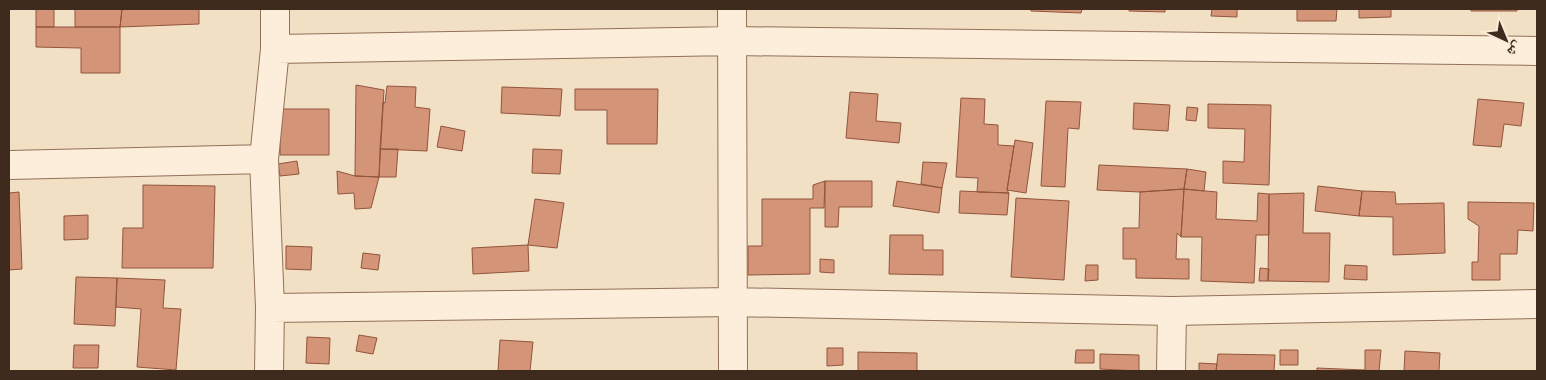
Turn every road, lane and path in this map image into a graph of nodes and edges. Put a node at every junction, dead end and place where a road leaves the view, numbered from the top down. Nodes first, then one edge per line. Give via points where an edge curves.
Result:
1 (275, 9) edge
2 (732, 9) edge
3 (732, 41) junction
4 (275, 50) junction
5 (1537, 51) edge
6 (264, 159) junction
7 (9, 165) edge
8 (733, 302) junction
9 (1537, 304) edge
10 (270, 308) junction
11 (1172, 311) junction
12 (268, 371) edge
13 (733, 371) edge
14 (1171, 371) edge

1 - 4 street
2 - 3 street
3 - 4 street
3 - 5 street
3 - 8 street
4 - 6 street
6 - 7 street
6 - 10 street
8 - 10 street
8 - 11 street
8 - 13 street
9 - 11 street
10 - 12 street
11 - 14 street

